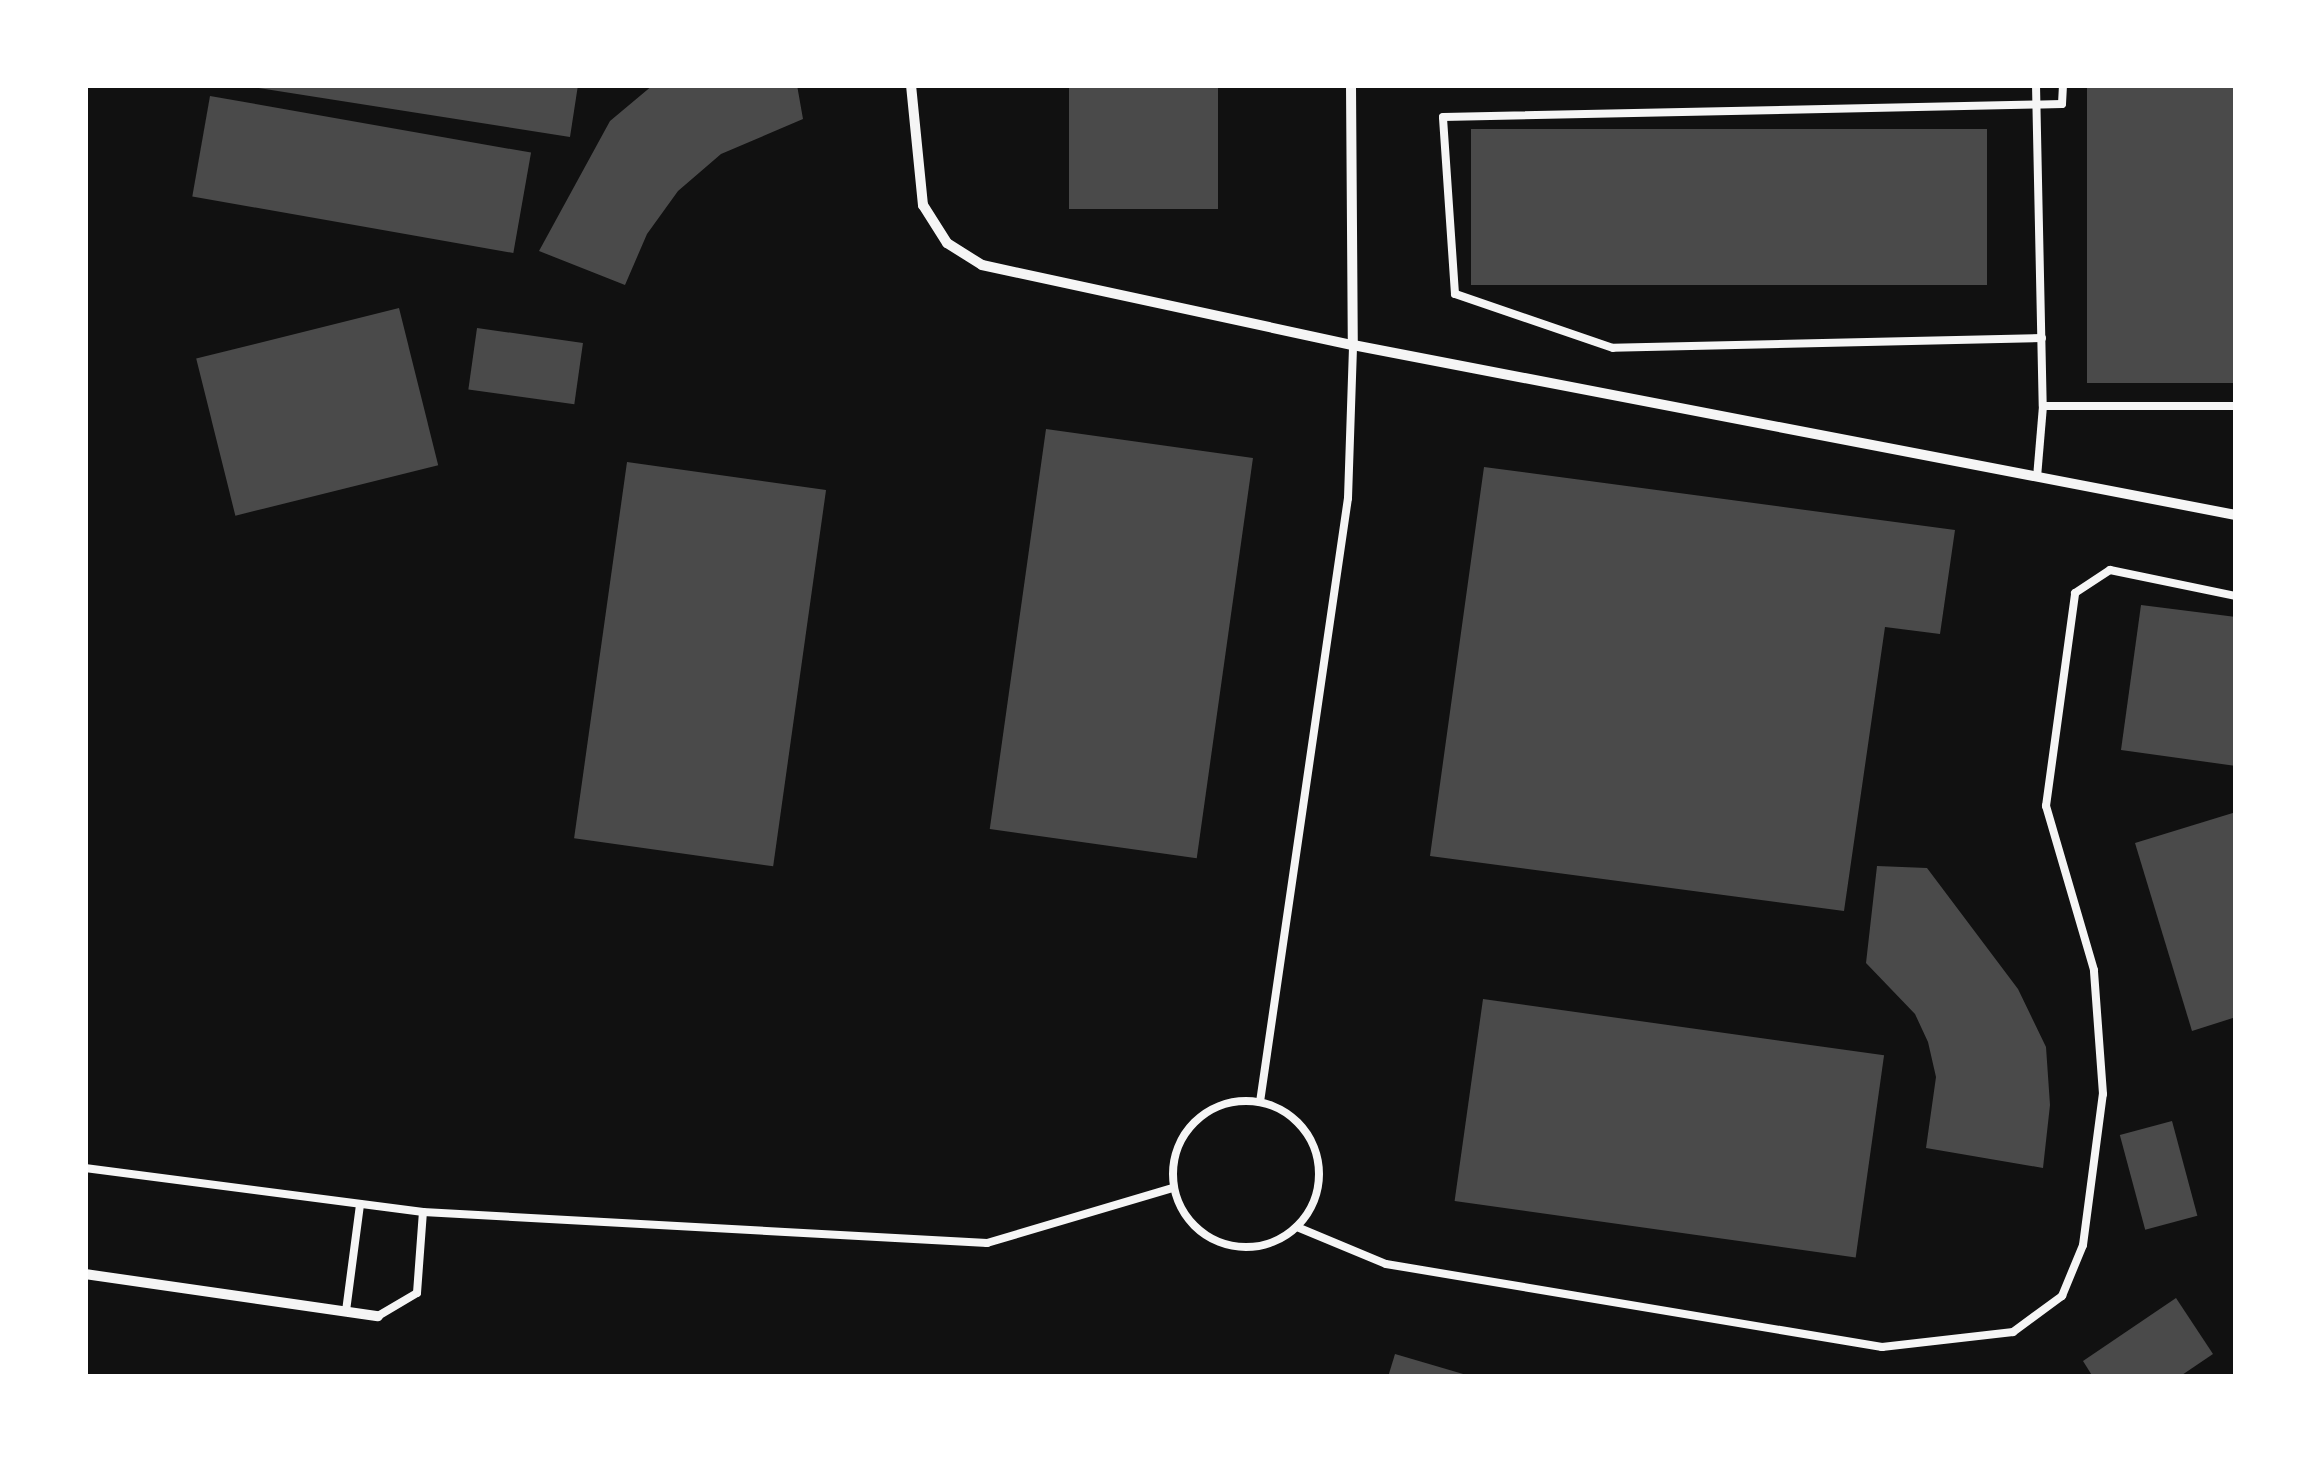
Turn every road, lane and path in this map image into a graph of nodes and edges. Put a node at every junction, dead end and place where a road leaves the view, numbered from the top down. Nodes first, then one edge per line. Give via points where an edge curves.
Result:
1 (911, 85) edge
2 (1351, 85) edge
3 (2036, 85) edge
4 (2063, 85) edge
5 (2036, 105) junction
6 (2042, 338) junction
7 (1353, 344) junction
8 (2043, 406) junction
9 (2236, 406) edge
10 (2037, 476) junction
11 (2236, 515) edge
12 (2236, 596) edge
13 (1260, 1102) junction
14 (85, 1168) edge
15 (1173, 1188) junction
16 (360, 1204) junction
17 (423, 1212) junction
18 (1297, 1227) junction
19 (85, 1274) edge
20 (346, 1311) junction
21 (378, 1316) joint

1 - 7 street via 922,205 948,243 982,265
2 - 7 street
3 - 5 lane
4 - 5 lane via 2062,104
5 - 6 lane
5 - 6 lane via 1442,118 1454,294 1613,348
6 - 8 lane
7 - 10 street
7 - 13 lane via 1348,498
8 - 9 lane
8 - 10 lane
10 - 11 street
12 - 18 lane via 2110,570 2075,594 2046,806 2094,970 2104,1094 2083,1245 2062,1296 2012,1332 1882,1347 1386,1264
13 - 15 lane via 1213,1108 1194,1122 1176,1153
13 - 18 lane via 1300,1123 1316,1153 1318,1186
14 - 16 lane
15 - 17 lane via 987,1243
15 - 18 lane via 1180,1209 1212,1240 1257,1246
16 - 17 lane
16 - 20 lane
17 - 21 lane via 417,1293
19 - 20 street
20 - 21 street

